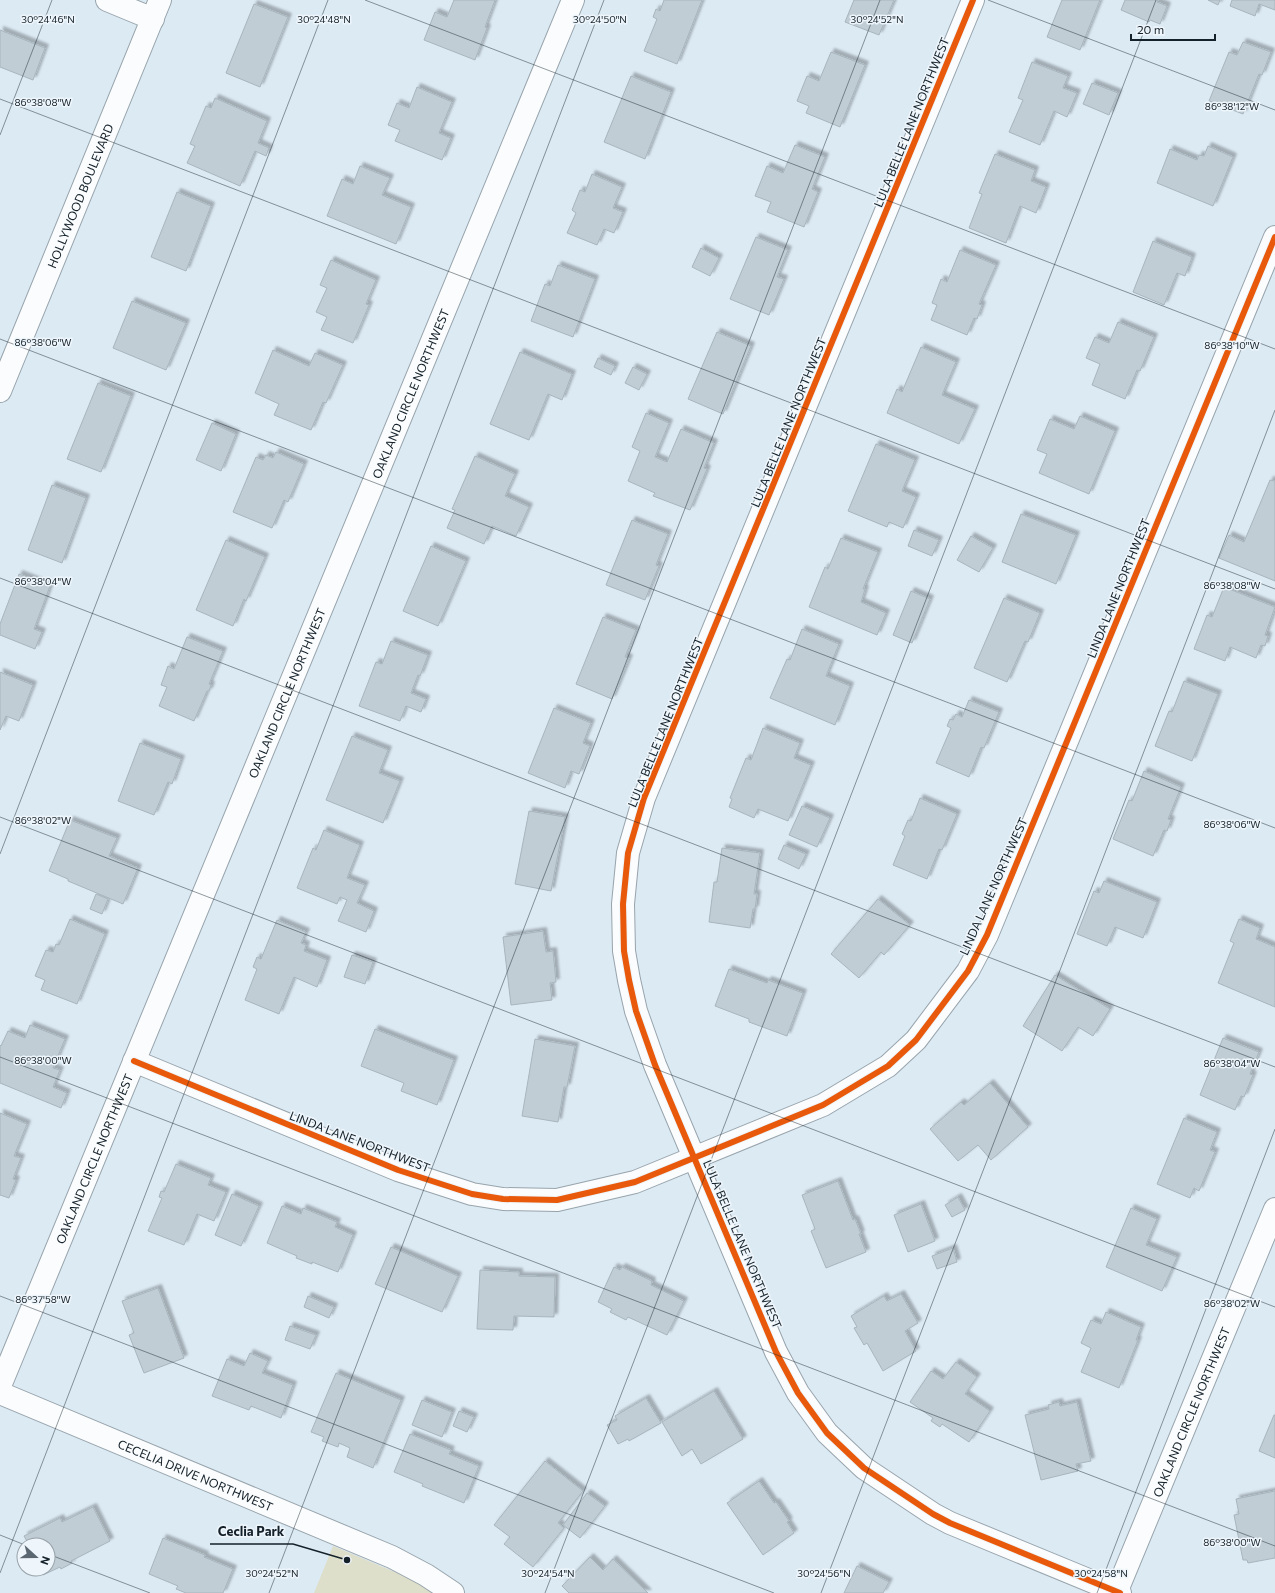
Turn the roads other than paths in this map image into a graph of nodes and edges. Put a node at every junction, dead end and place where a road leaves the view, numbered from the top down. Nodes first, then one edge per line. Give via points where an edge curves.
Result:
1 (107, 0) edge
2 (573, 0) edge
3 (973, 0) edge
4 (157, 10) edge
5 (1275, 237) edge
6 (0, 391) edge
7 (134, 1061) junction
8 (694, 1158) junction
9 (1275, 1208) edge
10 (0, 1386) edge
11 (0, 1393) edge
12 (452, 1593) edge
13 (1118, 1593) edge

1 - 4 street
2 - 7 street, OAKLAND CIRCLE NORTHWEST
3 - 8 street, LULA BELLE LANE NORTHWEST via 644,798 628,853 623,904 624,951 629,980 636,1011 655,1065
4 - 6 street, HOLLYWOOD BOULEVARD
5 - 8 street, LINDA LANE NORTHWEST via 987,935 968,971 916,1040 888,1066 823,1105
7 - 8 street, LINDA LANE NORTHWEST via 398,1170 472,1194 503,1199 557,1200 635,1182
7 - 10 street, OAKLAND CIRCLE NORTHWEST
8 - 13 street, LULA BELLE LANE NORTHWEST via 776,1352 798,1393 827,1433 864,1468 933,1514
9 - 13 street, OAKLAND CIRCLE NORTHWEST
11 - 12 street, CECELIA DRIVE NORTHWEST via 392,1557 426,1575

